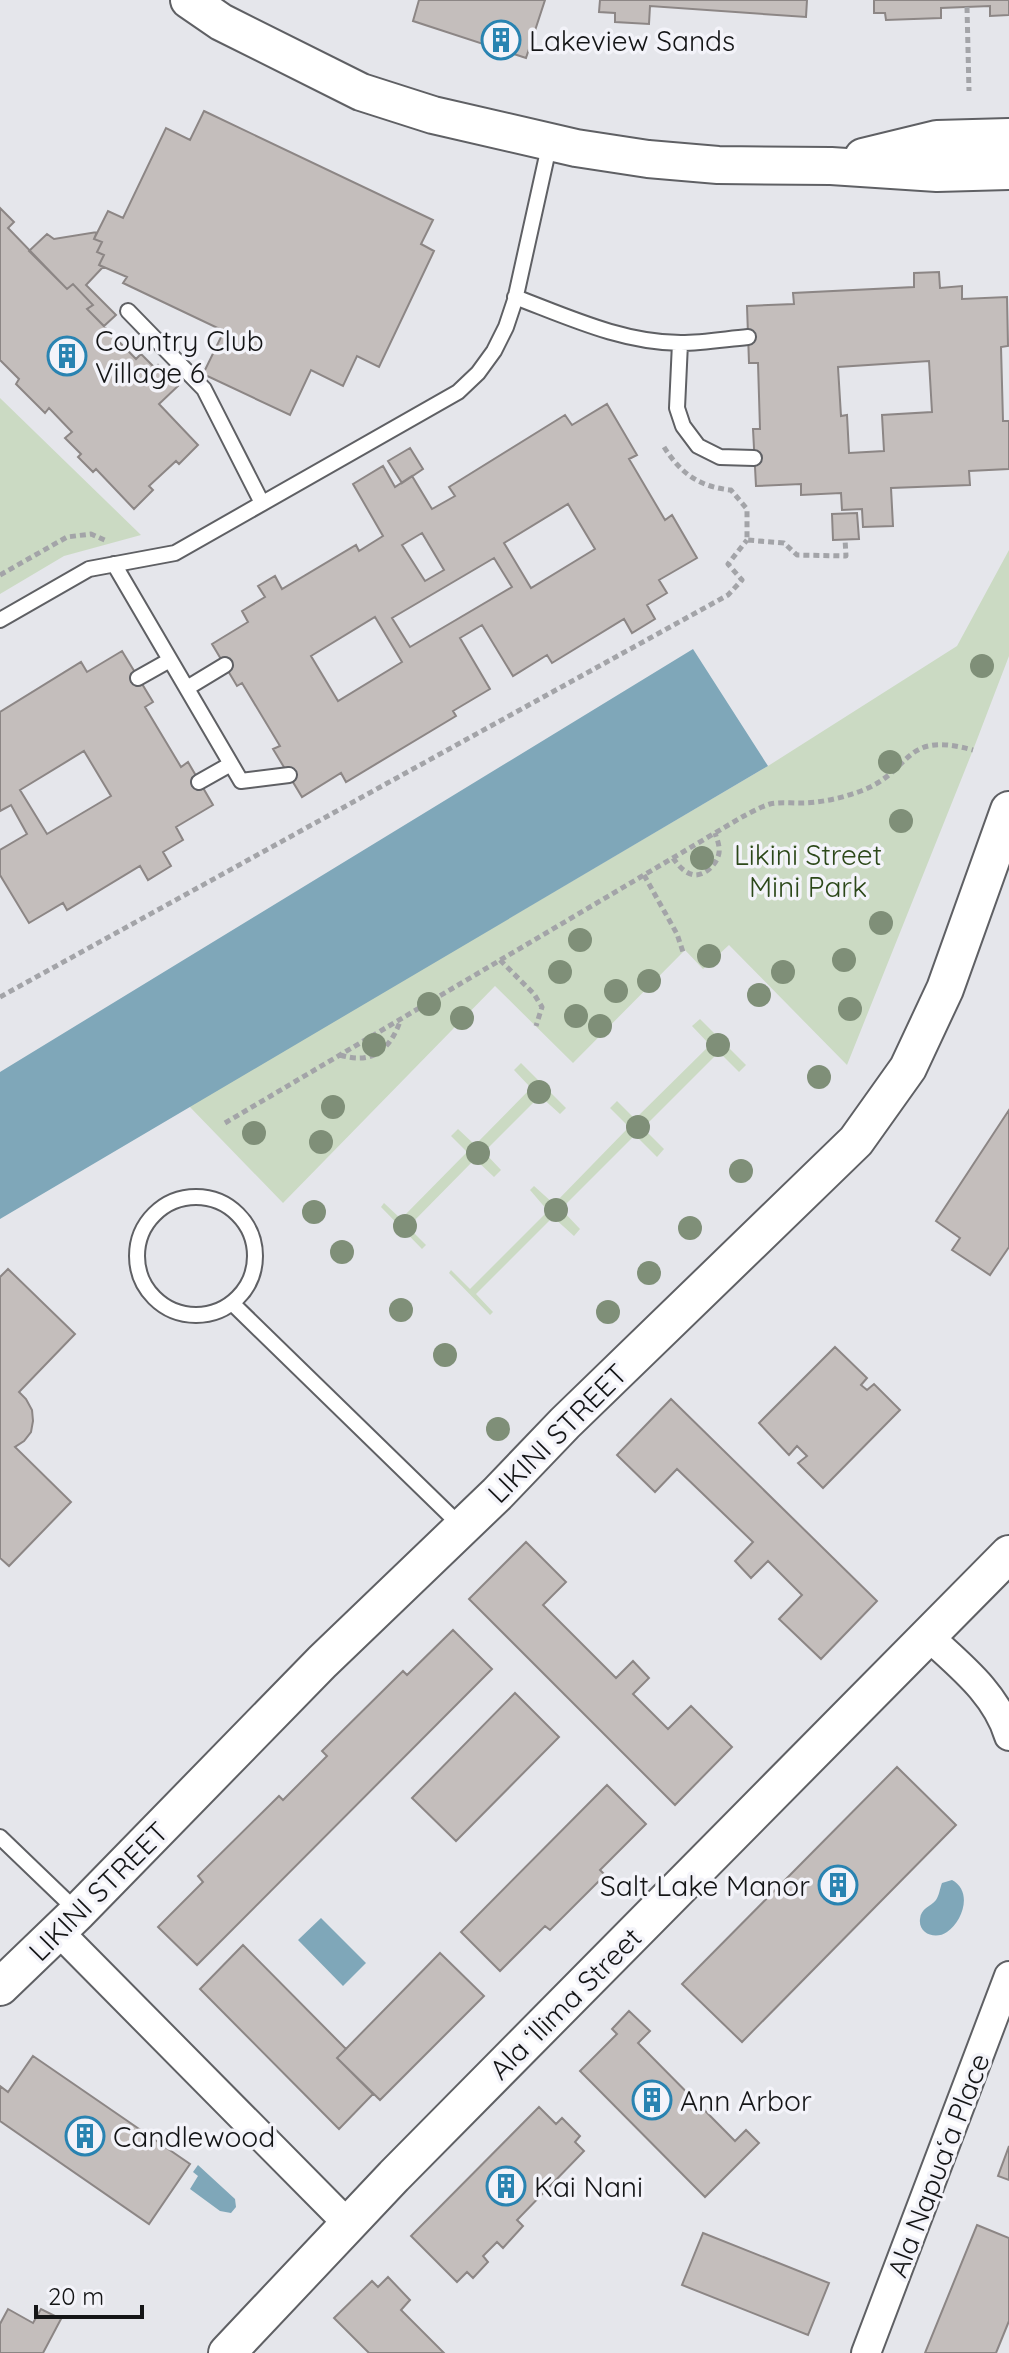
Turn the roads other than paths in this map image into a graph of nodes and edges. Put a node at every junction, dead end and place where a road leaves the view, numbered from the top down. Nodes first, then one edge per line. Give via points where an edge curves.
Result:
1 (189, 0) edge
2 (1009, 137) edge
3 (550, 142) junction
4 (831, 166) junction
5 (1009, 171) edge
6 (515, 297) junction
7 (128, 311) dead end
8 (748, 337) dead end
9 (680, 343) junction
10 (754, 458) dead end
11 (262, 503) junction
12 (114, 564) junction
13 (0, 620) edge
14 (170, 660) junction
15 (225, 665) dead end
16 (138, 678) dead end
17 (187, 688) junction
18 (231, 764) junction
19 (289, 775) dead end
20 (199, 782) dead end
21 (1009, 810) edge
22 (233, 1304) junction
23 (463, 1527) junction
24 (1009, 1554) edge
25 (928, 1636) junction
26 (1009, 1736) edge
27 (0, 1837) edge
28 (69, 1922) junction
29 (1009, 1976) edge
30 (0, 1987) edge
31 (348, 2224) junction
32 (227, 2353) edge
33 (866, 2353) edge

1 - 3 street via 221,22 361,92
2 - 4 street via 937,139
3 - 4 street via 718,165
3 - 6 lane
4 - 5 street via 937,173
6 - 9 lane via 585,324
6 - 11 lane via 494,351 458,392
7 - 11 lane via 204,389
8 - 9 lane
9 - 10 lane via 677,408 683,426 698,446 720,457
11 - 12 lane via 175,553
12 - 13 lane via 89,569
12 - 14 lane
14 - 16 lane
14 - 17 lane
15 - 17 lane
17 - 18 lane
18 - 19 lane via 241,781
18 - 20 lane
21 - 23 street, LIKINI STREET via 945,989 908,1068 856,1141
22 - 22 lane via 215,1313 177,1313 146,1289 137,1251 142,1232 168,1204 187,1197 207,1198 241,1216 256,1252 254,1271
22 - 23 lane
23 - 28 street, LIKINI STREET via 322,1662
24 - 25 street, Ala ʻIlima Street
25 - 26 street via 980,1684
25 - 31 street, Ala ʻIlima Street
27 - 28 lane
28 - 30 street, LIKINI STREET
28 - 31 street
29 - 33 street, Ala Napuaʻa Place
31 - 32 street, Ala ʻIlima Street

